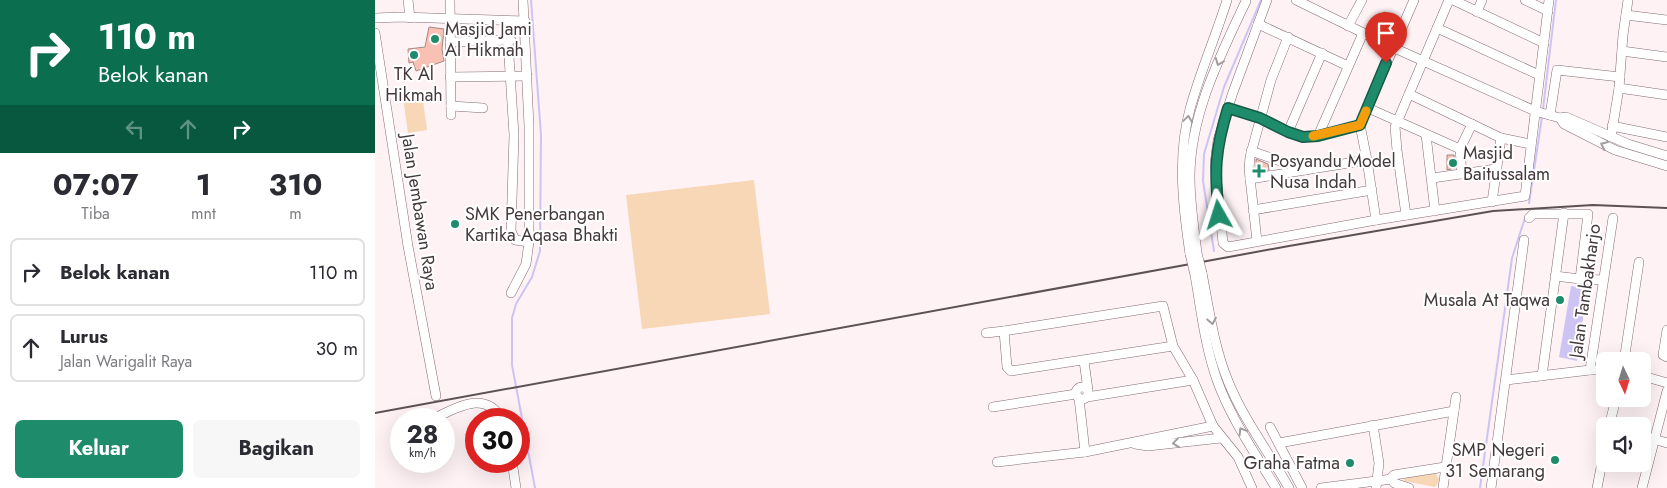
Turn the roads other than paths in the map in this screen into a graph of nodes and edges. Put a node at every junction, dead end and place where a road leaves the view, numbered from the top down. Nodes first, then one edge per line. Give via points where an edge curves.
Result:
1 (408, 0) edge
2 (450, 0) edge
3 (523, 0) edge
4 (1229, 0) edge
5 (1267, 0) edge
6 (1296, 0) edge
7 (1362, 0) edge
8 (1414, 0) edge
9 (1449, 0) edge
10 (1453, 0) edge
11 (1483, 0) edge
12 (1525, 0) edge
13 (1549, 0) edge
14 (1628, 0) edge
15 (1246, 1) edge
16 (1548, 11) junction
17 (1477, 12) junction
18 (1626, 15) junction
19 (375, 18) edge
20 (410, 18) junction
21 (451, 20) junction
22 (1667, 20) edge
23 (525, 21) junction
24 (1258, 24) junction
25 (1348, 26) junction
26 (1437, 28) junction
27 (375, 32) edge
28 (1363, 33) junction
29 (1216, 35) junction
30 (1228, 38) junction
31 (1287, 38) junction
32 (450, 42) junction
33 (1543, 43) junction
34 (1392, 47) junction
35 (1622, 51) junction
36 (1321, 53) junction
37 (1667, 57) edge
38 (1424, 61) junction
39 (1348, 66) junction
40 (378, 73) edge
41 (1539, 75) junction
42 (527, 76) junction
43 (451, 77) junction
44 (511, 77) junction
45 (1620, 77) junction
46 (1619, 88) junction
47 (1409, 94) junction
48 (1667, 95) edge
49 (483, 108) dead end
50 (1228, 108) junction
51 (1368, 108) junction
52 (1537, 111) junction
53 (1549, 115) junction
54 (1260, 118) junction
55 (1560, 118) junction
56 (1398, 121) junction
57 (1472, 124) junction
58 (1360, 125) junction
59 (1612, 126) junction
60 (1288, 132) junction
61 (1426, 135) junction
62 (1318, 136) junction
63 (1611, 137) junction
64 (1667, 137) edge
65 (1501, 138) junction
66 (1530, 144) junction
67 (1460, 149) junction
68 (1626, 149) junction
69 (1251, 151) junction
70 (1640, 153) junction
71 (1667, 156) edge
72 (1367, 160) junction
73 (1667, 166) edge
74 (1496, 169) junction
75 (1307, 170) junction
76 (1462, 174) junction
77 (1432, 178) junction
78 (1250, 179) junction
79 (1372, 190) junction
80 (1491, 202) junction
81 (1253, 210) junction
82 (1435, 211) junction
83 (1563, 213) junction
84 (1406, 215) junction
85 (1529, 218) dead end
86 (1613, 218) dead end
87 (1376, 220) junction
88 (1524, 240) dead end
89 (1257, 241) junction
90 (529, 242) junction
91 (1193, 254) junction
92 (1639, 262) dead end
93 (1198, 274) junction
94 (1555, 276) junction
95 (1581, 279) junction
96 (1603, 280) junction
97 (511, 292) dead end
98 (1667, 330) edge
99 (1004, 331) junction
100 (986, 333) dead end
101 (1173, 346) junction
102 (1625, 352) edge
103 (1665, 354) edge
104 (1084, 361) junction
105 (1590, 370) junction
106 (1596, 370) edge
107 (1542, 376) junction
108 (1651, 378) edge
109 (1193, 380) junction
110 (1506, 380) junction
111 (1667, 382) edge
112 (1667, 391) edge
113 (1083, 394) junction
114 (436, 396) dead end
115 (1456, 397) dead end
116 (993, 407) dead end
117 (454, 408) edge
118 (494, 408) edge
119 (1454, 411) junction
120 (1373, 425) junction
121 (1213, 426) junction
122 (1270, 427) dead end
123 (1221, 438) junction
124 (1651, 438) edge
125 (1654, 439) junction
126 (1132, 443) junction
127 (1279, 443) junction
128 (1667, 443) edge
129 (1085, 452) junction
130 (997, 462) dead end
131 (1445, 467) junction
132 (1601, 472) edge
133 (514, 473) edge
134 (1392, 479) junction
135 (1377, 484) edge
136 (516, 488) edge
137 (1252, 488) edge
138 (1276, 488) edge
139 (1289, 488) edge
140 (1302, 488) edge
141 (1321, 488) edge
142 (1409, 488) edge
143 (1443, 488) edge
144 (1491, 488) edge
145 (1598, 488) edge
146 (1643, 488) edge

1 - 20 street
2 - 21 street
3 - 23 street
4 - 15 street
4 - 29 street
5 - 24 street
6 - 25 street
7 - 25 street
8 - 34 street
9 - 26 street
10 - 17 street
11 - 17 street
12 - 16 street
13 - 16 street
14 - 18 street
15 - 30 street
16 - 33 street
17 - 33 street
18 - 22 street
18 - 35 street
19 - 20 street
20 - 21 street
21 - 23 street
21 - 32 street
23 - 42 street
24 - 31 street
24 - 50 street
25 - 28 street
26 - 38 street
26 - 41 street
27 - 40 street, Jalan Jembawan Raya
28 - 34 street
28 - 39 street
29 - 30 street
91 -> 29 street via 1183,207 1185,144 1190,110
30 -> 91 street via 1198,115 1192,145
31 - 36 street
31 - 54 street
32 - 43 street
32 - 44 street via 509,41
33 - 41 street
34 - 38 street
34 - 51 street
35 - 37 street
35 - 45 street
36 - 39 street
36 - 60 street
38 - 47 street
38 - 52 street
39 - 62 street
40 - 114 street, Jalan Jembawan Raya
41 - 52 street
42 - 44 street
42 - 90 street
43 - 44 street
43 - 49 street via 451,111
44 - 90 street via 514,135 511,232 515,240
45 - 46 street
45 - 53 street via 1557,70
46 - 48 street
46 - 59 street
47 - 56 street
47 - 57 street
50 - 54 street
50 - 89 street via 1215,163 1223,243 1228,247
51 - 56 street
51 - 58 street
52 - 53 street
52 - 66 street
53 - 55 street
54 - 60 street
54 - 69 street
55 - 63 street via 1566,117
68 -> 55 street via 1587,137 1564,124
56 - 61 street
56 - 84 street via 1395,129
57 - 65 street
57 - 67 street
58 - 62 street
58 - 72 street
59 - 63 street
59 - 64 street
60 - 62 street via 1303,137
61 - 67 street
61 - 77 street
63 - 68 street
65 - 66 street
65 - 74 street
66 - 80 street via 1525,195
67 - 76 street
68 - 70 street
69 - 75 street
69 - 78 street
70 - 71 street
70 - 73 street
72 - 75 street
72 - 79 street
74 - 76 street
74 - 80 street
75 - 78 street
76 - 77 street
77 - 82 street
78 - 81 street
79 - 81 street
79 - 87 street
80 - 82 street
81 - 89 street
82 - 84 street
83 - 85 street via 1533,214
83 - 94 street
83 - 95 street via 1588,214
84 - 87 street
86 - 96 street, Jalan Tambakharjo
87 - 89 street
88 - 110 street
90 - 97 street via 526,264
91 - 93 street, bridge
92 - 102 street
138 -> 93 street via 1233,417 1217,381 1209,353
93 -> 139 street via 1228,381 1243,414
94 - 95 street
94 - 107 street
95 - 96 street
96 - 105 street, Jalan Tambakharjo
98 - 103 street
99 - 100 street
99 - 101 street via 1161,305 1165,307
99 - 104 street via 1009,370
101 - 104 street
101 - 109 street
104 - 113 street
105 - 106 street
105 - 107 street
107 - 110 street
108 - 111 street
109 - 113 street
109 - 121 street
110 - 144 street
112 - 125 street
113 - 116 street
113 - 129 street
115 - 119 street
117 - 118 street via 475,402
119 - 120 street
119 - 131 street
120 - 127 street
120 - 135 street via 1379,463
121 - 123 street
121 - 126 street
122 - 127 street
123 -> 126 street via 1148,446
123 - 137 street via 1238,457
124 - 125 street
125 - 128 street
125 - 146 street
126 - 129 street
127 - 140 street
129 - 130 street
131 - 134 street via 1394,475
131 - 143 street
132 - 145 street
133 - 136 street
134 - 135 street
134 - 142 street via 1396,484
135 - 141 street

